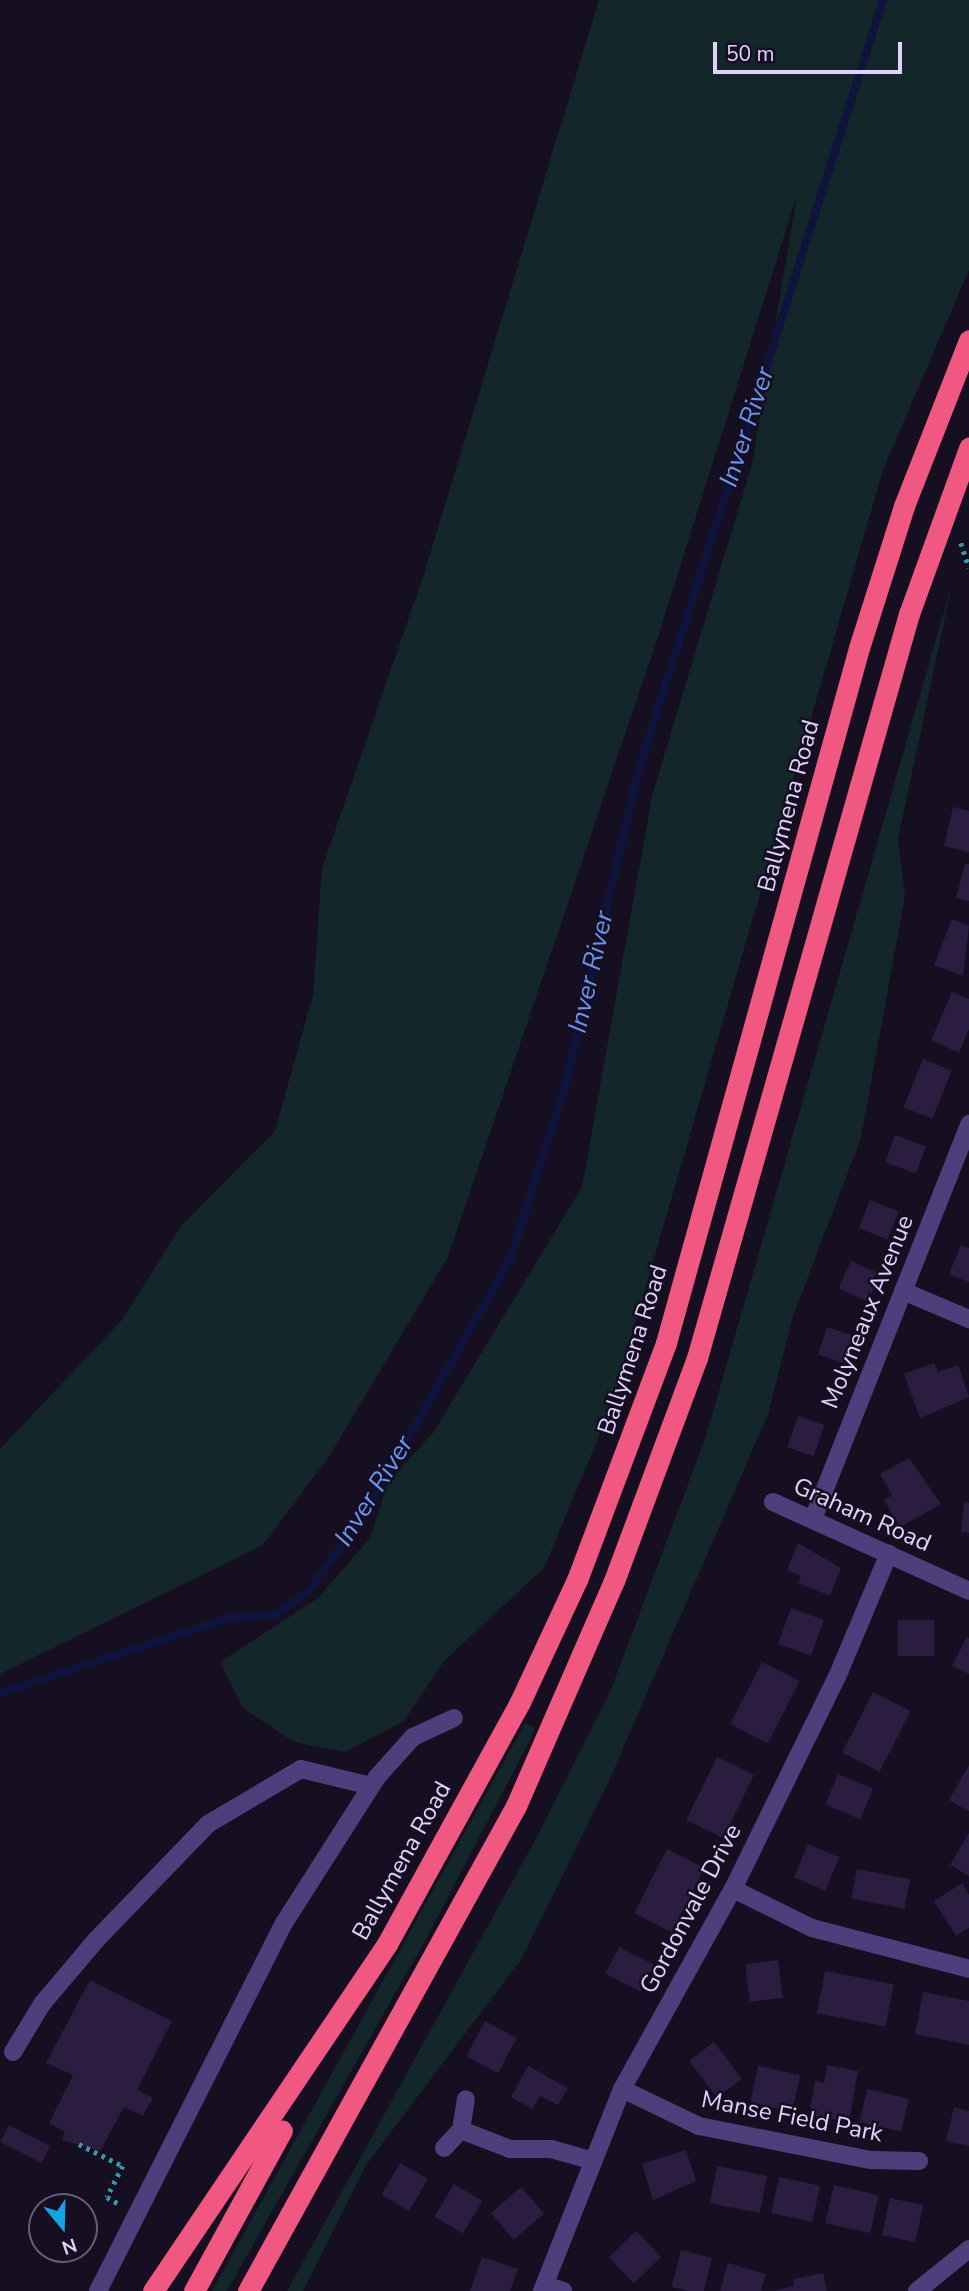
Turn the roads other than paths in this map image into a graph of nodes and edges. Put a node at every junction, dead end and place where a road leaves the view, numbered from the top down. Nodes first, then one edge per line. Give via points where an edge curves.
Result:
1 (969, 340) edge
2 (969, 448) edge
3 (969, 1124) edge
4 (903, 1292) junction
5 (969, 1319) edge
6 (773, 1502) dead end
7 (813, 1519) junction
8 (889, 1553) junction
9 (969, 1591) edge
10 (454, 1718) dead end
11 (370, 1786) junction
12 (733, 1889) junction
13 (387, 1944) junction
14 (969, 1969) edge
15 (13, 2052) dead end
16 (622, 2089) junction
17 (466, 2099) dead end
18 (461, 2130) junction
19 (444, 2148) dead end
20 (590, 2160) junction
21 (919, 2161) dead end
22 (969, 2249) edge
23 (544, 2288) edge
24 (98, 2291) edge
25 (153, 2291) edge
26 (194, 2291) edge
27 (248, 2291) edge
28 (563, 2291) edge
29 (917, 2291) edge

1 - 13 highway, Ballymena Road via 904,506 859,648 701,1227 632,1441 520,1702
2 - 27 highway via 909,614 697,1358 614,1581 516,1806
3 - 4 street, Molyneaux Avenue
4 - 5 street
4 - 7 street, Molyneaux Avenue
6 - 7 street, Graham Road
7 - 8 street, Graham Road
8 - 9 street, Graham Road
8 - 12 street, Gordonvale Drive via 837,1677
10 - 11 street via 413,1737
11 - 15 street via 300,1769 208,1824 96,1940 42,2004
11 - 24 street via 284,1923
12 - 14 street via 812,1928
12 - 16 street, Gordonvale Drive
13 - 25 highway, Ballymena Road
13 - 26 highway
16 - 20 street, Gordonvale Drive
16 - 21 street, Manse Field Park via 699,2126 870,2160
17 - 18 street
18 - 19 street
18 - 20 street via 510,2149 551,2149
20 - 23 street, Gordonvale Drive
22 - 29 street
23 - 28 street

